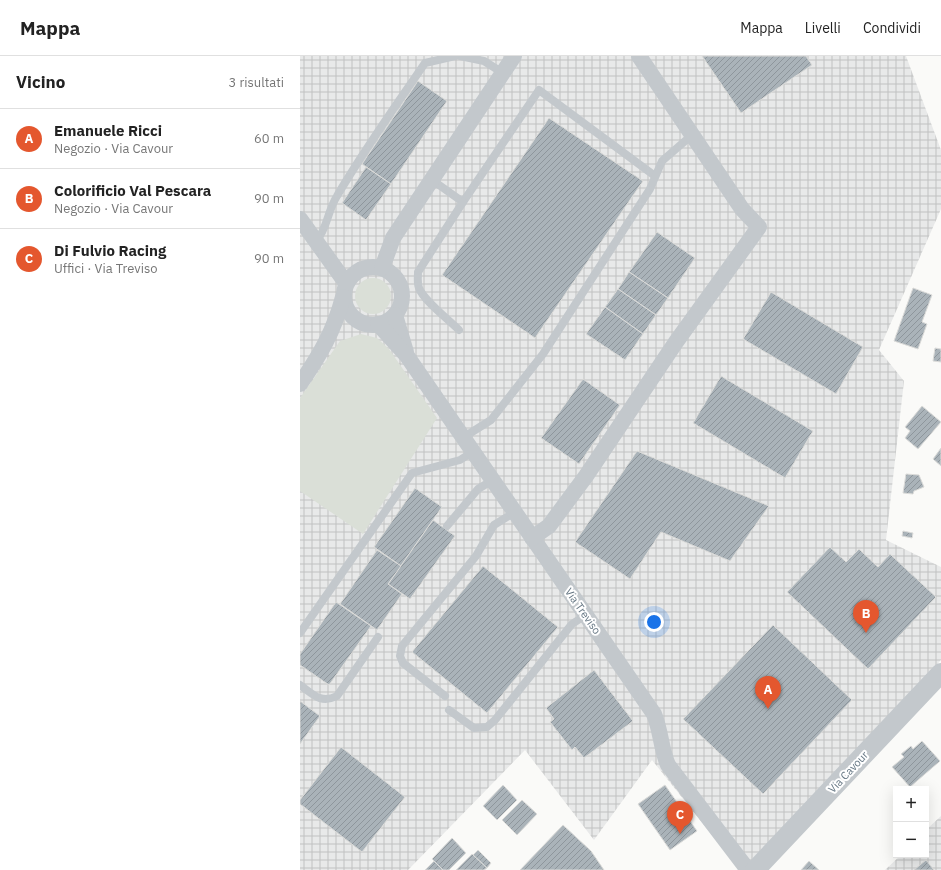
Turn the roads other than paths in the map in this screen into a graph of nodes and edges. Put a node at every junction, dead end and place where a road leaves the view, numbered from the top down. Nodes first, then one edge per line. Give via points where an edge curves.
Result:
1 (455, 56) edge
2 (460, 56) edge
3 (514, 56) edge
4 (638, 56) edge
5 (503, 73) junction
6 (692, 135) junction
7 (655, 176) junction
8 (432, 180) junction
9 (464, 202) junction
10 (300, 219) edge
11 (316, 242) junction
12 (382, 268) junction
13 (344, 290) junction
14 (395, 315) junction
15 (359, 322) junction
16 (378, 324) junction
17 (459, 330) dead end
18 (325, 347) junction
19 (407, 356) junction
20 (300, 382) edge
21 (464, 437) junction
22 (474, 451) junction
23 (493, 480) junction
24 (515, 512) junction
25 (447, 526) dead end
26 (532, 538) junction
27 (586, 615) junction
28 (300, 633) edge
29 (378, 637) dead end
30 (941, 673) edge
31 (300, 685) edge
32 (446, 696) dead end
33 (449, 710) dead end
34 (748, 870) edge
35 (754, 870) edge

1 - 11 lane via 425,63 357,162 330,207 324,232
2 - 5 lane via 484,61
3 - 5 street
4 - 6 street
5 - 8 street
6 - 7 lane via 662,161
6 - 26 street via 742,209 759,227 676,342 586,476 549,526
7 - 9 lane via 539,90
7 - 21 lane via 650,189 543,354 491,420
8 - 9 lane
8 - 12 street via 393,238
9 - 17 lane via 418,272 419,288 425,297
10 - 11 street
11 - 13 street
12 - 13 street via 365,267 357,271
12 - 14 street via 394,275 401,288 401,302
13 - 15 street via 345,307
13 - 18 street via 338,319
14 - 16 street
14 - 19 street, Via Treviso
15 - 16 street via 368,325
15 - 18 street via 343,330
16 - 19 street, Via Treviso
18 - 20 street
19 - 21 street, Via Treviso
21 - 22 street, Via Treviso
22 - 23 street, Via Treviso
22 - 28 lane via 460,460 412,473
23 - 24 street, Via Treviso
23 - 25 lane via 478,489
24 - 26 street, Via Treviso
24 - 32 lane via 494,525 476,556 402,646 400,656 403,663
26 - 27 street, Via Treviso
27 - 33 lane via 572,624 495,720 486,727 474,728
27 - 34 street, Via Treviso via 654,714 668,765
29 - 31 lane via 337,696 330,700 321,700
30 - 35 street, Via Cavour

